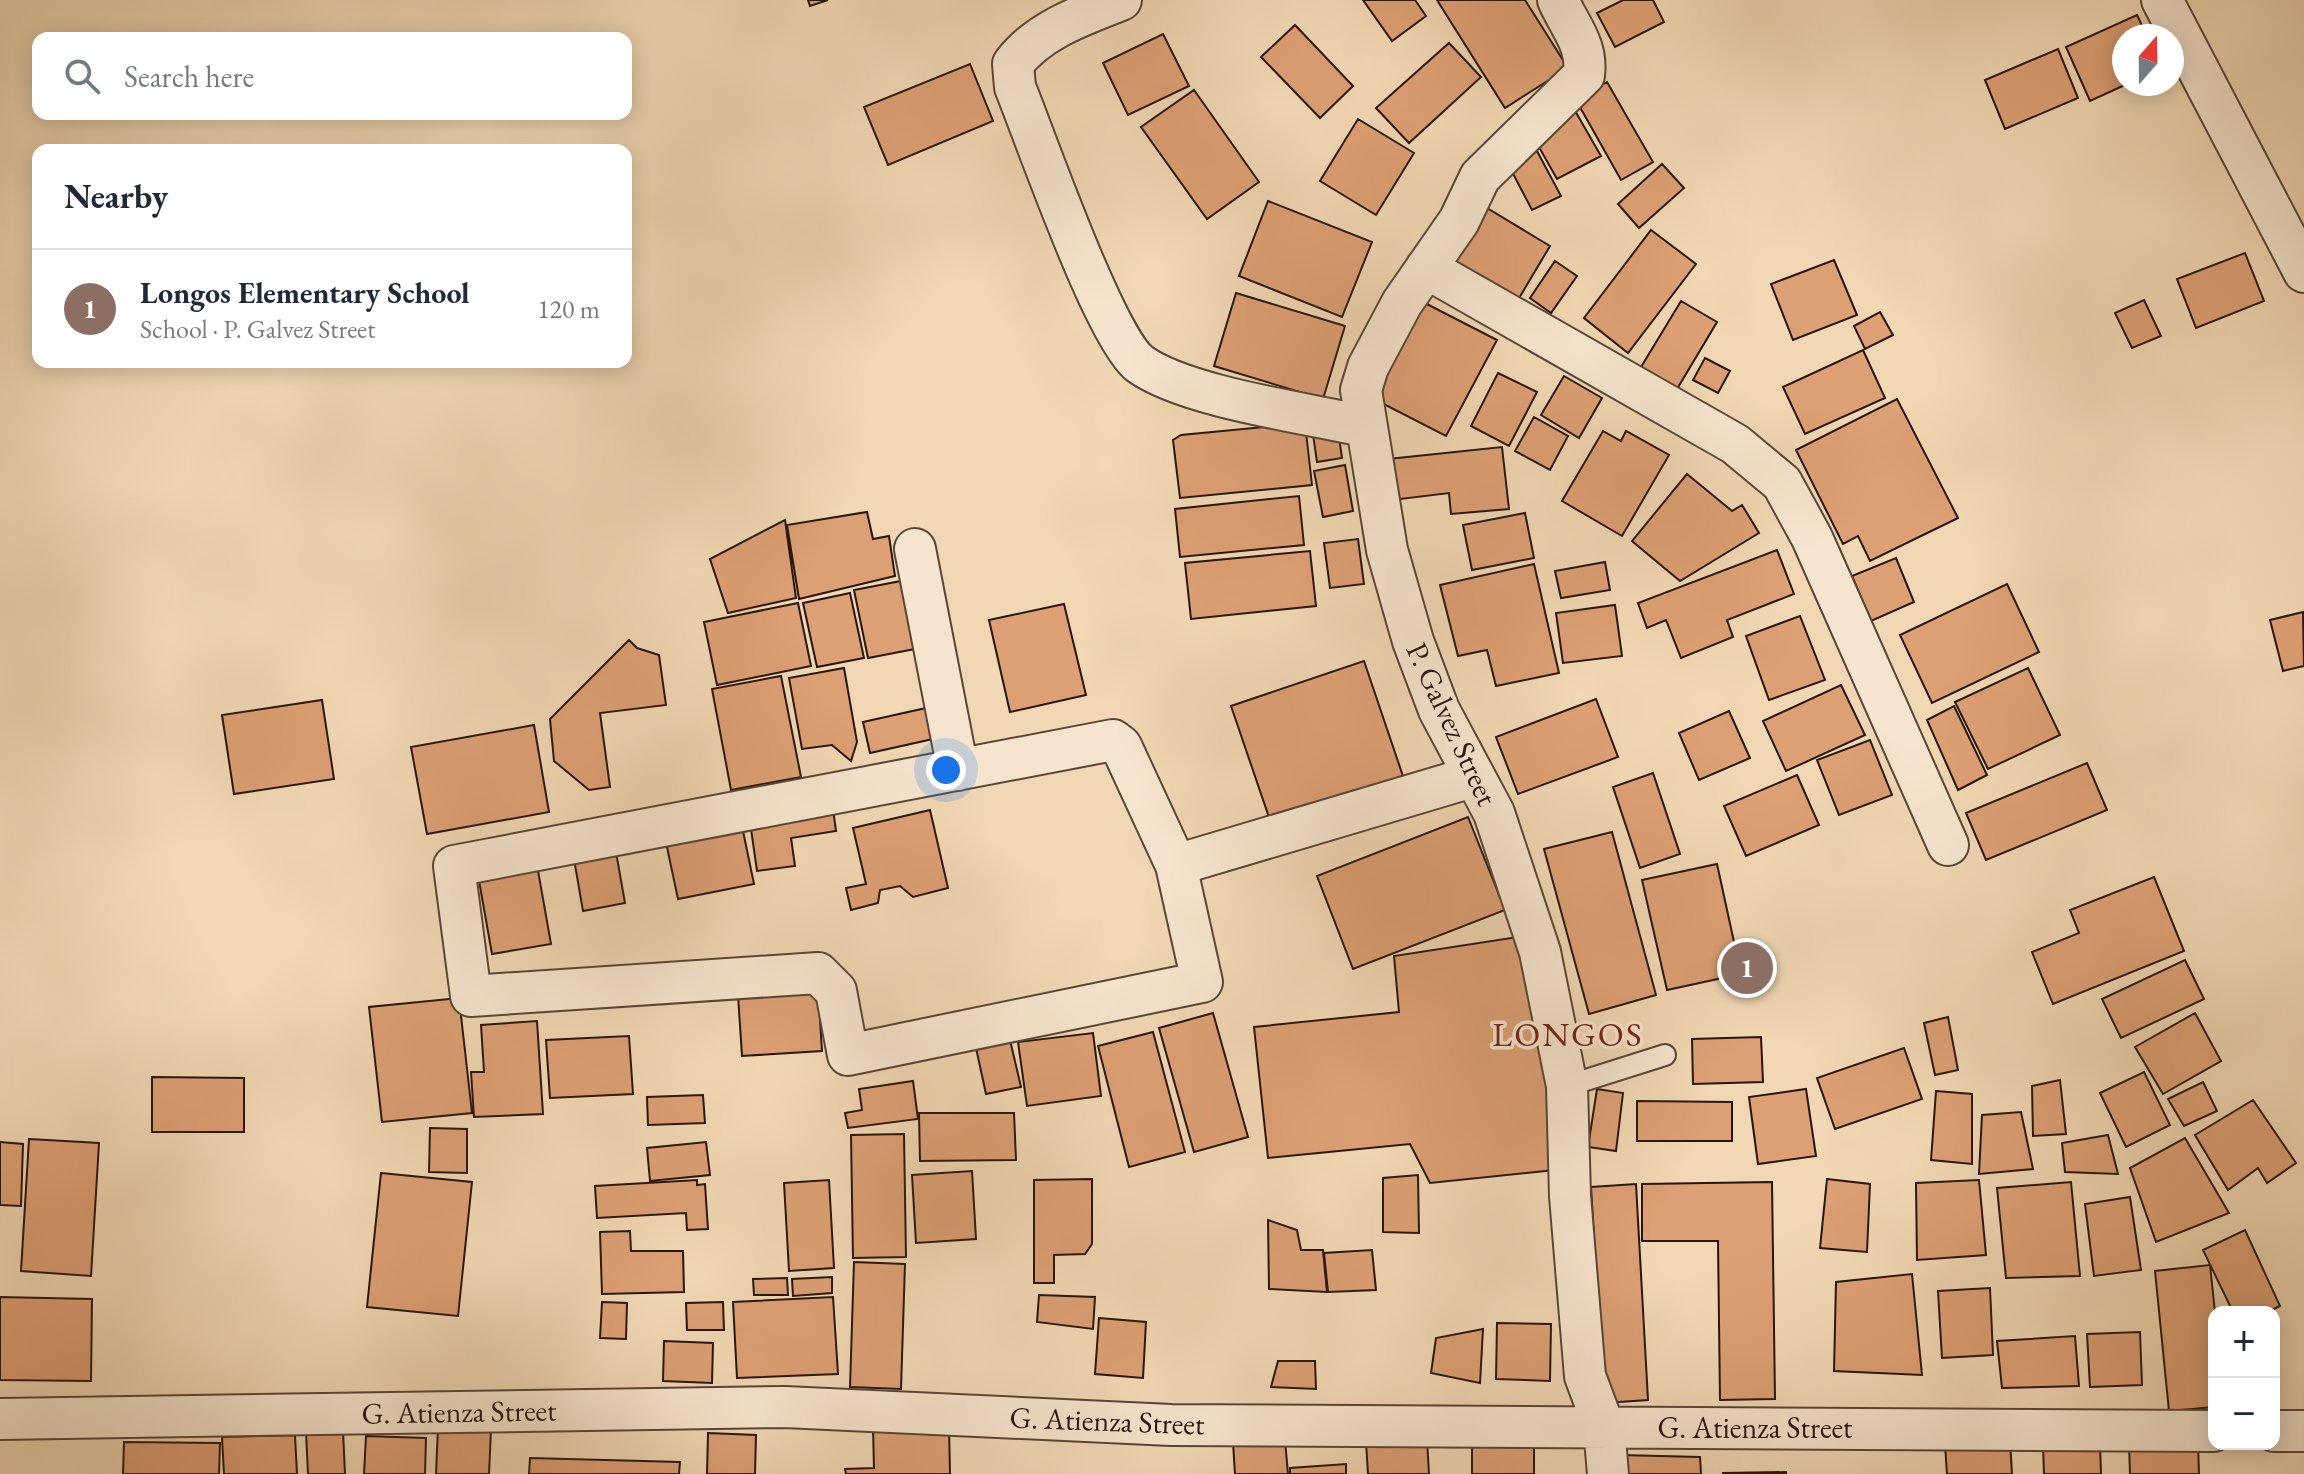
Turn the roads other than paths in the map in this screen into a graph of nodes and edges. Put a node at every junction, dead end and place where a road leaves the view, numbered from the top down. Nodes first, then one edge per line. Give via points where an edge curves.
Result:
1 (1121, 0) edge
2 (1558, 0) edge
3 (2162, 0) edge
4 (1426, 268) junction
5 (2304, 272) edge
6 (1364, 426) junction
7 (915, 549) dead end
8 (958, 770) junction
9 (1472, 777) junction
10 (1948, 845) dead end
11 (1176, 865) junction
12 (1665, 1055) dead end
13 (1567, 1086) junction
14 (0, 1419) edge
15 (1604, 1427) junction
16 (2208, 1431) edge
17 (2280, 1431) edge
18 (2304, 1431) edge
19 (1608, 1474) edge

1 - 6 street via 1039,39 1013,64 1015,87 1126,350 1141,365 1195,388
2 - 4 street, P. Galvez Street via 1580,37 1584,75 1480,177 1459,221
3 - 5 street
4 - 6 street, P. Galvez Street via 1368,367 1361,390
4 - 10 street via 1735,444 1782,483 1812,538
6 - 9 street, P. Galvez Street via 1387,550 1413,641
7 - 8 street
8 - 11 street via 1113,740 1121,746
8 - 11 street via 454,866 471,996 818,973 836,991 848,1055 1202,982
9 - 11 street
9 - 13 street, P. Galvez Street via 1494,813 1528,911
12 - 13 lane
13 - 15 street, P. Galvez Street via 1585,1376
14 - 15 street, G. Atienza Street via 785,1407 1171,1425
15 - 16 street, G. Atienza Street
15 - 19 street, P. Galvez Street
17 - 18 street

